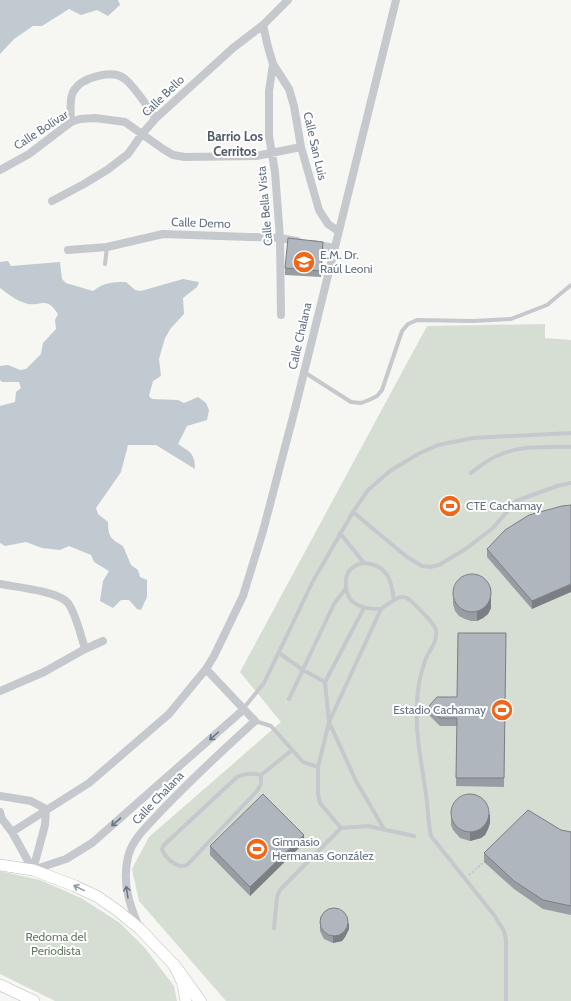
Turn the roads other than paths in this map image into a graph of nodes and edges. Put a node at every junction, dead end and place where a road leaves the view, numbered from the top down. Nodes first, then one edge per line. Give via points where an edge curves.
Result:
1 (288, 0) edge
2 (396, 0) edge
3 (263, 25) junction
4 (273, 64) junction
5 (156, 118) junction
6 (71, 122) junction
7 (142, 134) junction
8 (301, 147) junction
9 (272, 153) junction
10 (0, 170) edge
11 (52, 201) dead end
12 (338, 231) junction
13 (280, 238) junction
14 (107, 247) junction
15 (334, 248) junction
16 (68, 250) dead end
17 (105, 264) dead end
18 (571, 285) edge
19 (281, 315) dead end
20 (304, 372) junction
21 (571, 432) edge
22 (571, 447) edge
23 (471, 474) dead end
24 (571, 483) edge
25 (353, 512) junction
26 (340, 533) junction
27 (364, 563) junction
28 (0, 584) edge
29 (346, 588) junction
30 (394, 599) junction
31 (364, 608) junction
32 (381, 609) junction
33 (103, 641) dead end
34 (85, 649) junction
35 (279, 653) junction
36 (206, 669) junction
37 (303, 670) junction
38 (325, 682) junction
39 (0, 691) edge
40 (289, 699) dead end
41 (243, 710) junction
42 (255, 721) junction
43 (329, 722) junction
44 (292, 750) junction
45 (318, 767) junction
46 (261, 775) junction
47 (0, 796) edge
48 (46, 809) junction
49 (0, 812) edge
50 (341, 828) junction
51 (384, 829) junction
52 (12, 832) junction
53 (414, 836) dead end
54 (0, 865) edge
55 (33, 870) junction
56 (274, 928) dead end
57 (140, 929) junction
58 (174, 965) junction
59 (0, 985) edge
60 (34, 1001) edge
61 (186, 1001) edge
62 (200, 1001) edge
63 (506, 1001) edge

1 - 3 street, Calle Bello
2 - 12 street, Calle Chalana
3 - 4 street, Calle Bella Vista
3 - 5 street, Calle Bello via 233,48
4 - 8 street, Calle San Luis via 290,88
4 - 9 street, Calle Bella Vista via 269,91 269,136
5 - 6 street via 125,79 106,74 78,85 71,100
5 - 7 street, Calle Bello
6 - 7 street, Calle Bolívar via 95,118 125,122
6 - 10 street, Calle Bolívar via 28,154
7 - 9 street, Calle Bolívar via 173,155 185,157 256,156
7 - 11 street, Calle Bello via 128,154 107,170
8 - 9 street, Calle Bolívar
8 - 12 street, Calle San Luis via 319,210 328,224
9 - 13 street, Calle Bella Vista
12 - 15 street, Calle Chalana
13 - 14 street, Calle Demo via 163,234
13 - 15 street, Calle Demo
13 - 19 street, Calle Bella Vista
14 - 16 street, Calle Demo
14 - 17 lane
15 - 20 street, Calle Chalana
18 - 20 lane via 547,305 511,318 473,321 417,320 408,324 402,331 382,390 377,396 360,403 351,402
20 - 36 street, Calle Chalana via 263,531 243,596
21 - 25 lane via 473,438 438,445 390,471 368,490
22 - 23 lane via 524,448 510,451 497,456
24 - 25 lane via 516,501 493,528 467,548 439,565 430,567 422,566 407,557
25 - 26 lane
26 - 27 lane
26 - 35 lane via 313,581
27 - 29 lane via 350,568 346,577
27 - 30 lane via 382,569 388,575
28 - 34 street via 50,593 67,601
29 - 31 lane via 351,601
29 - 37 lane via 334,604
30 - 32 lane
30 - 63 lane via 409,598 435,628 435,642 426,659 416,705 418,748 426,794 428,825 431,836 504,931
31 - 32 lane
31 - 38 lane
32 - 43 lane
33 - 34 street
34 - 39 street via 44,672
35 - 37 lane
35 - 41 lane via 264,683
36 - 41 street
36 - 48 street, Calle Chalana via 169,714 89,783
37 - 38 lane
37 - 40 lane
38 - 43 lane
41 - 42 street
41 -> 55 street, Calle Chalana via 92,843 66,859
42 - 44 lane via 271,726
57 -> 42 street, Calle Chalana via 127,892 126,872 128,855 136,840 179,793
43 - 45 lane
43 - 51 lane via 356,781
44 - 45 lane via 303,762
44 - 46 lane
45 - 50 lane via 320,803
46 - 46 lane via 244,774 237,777 164,845 163,854 177,865 186,865 257,791 261,784
47 - 48 street via 31,801
48 - 52 street, Calle Chalana
48 - 55 street via 45,825
49 - 52 street
50 - 51 lane via 368,826
50 - 56 lane via 280,890
51 - 53 lane
52 - 55 street
54 - 55 main road
57 -> 55 main road via 98,897
57 - 58 main road
58 - 61 main road via 183,984
58 - 62 main road
59 - 60 main road

